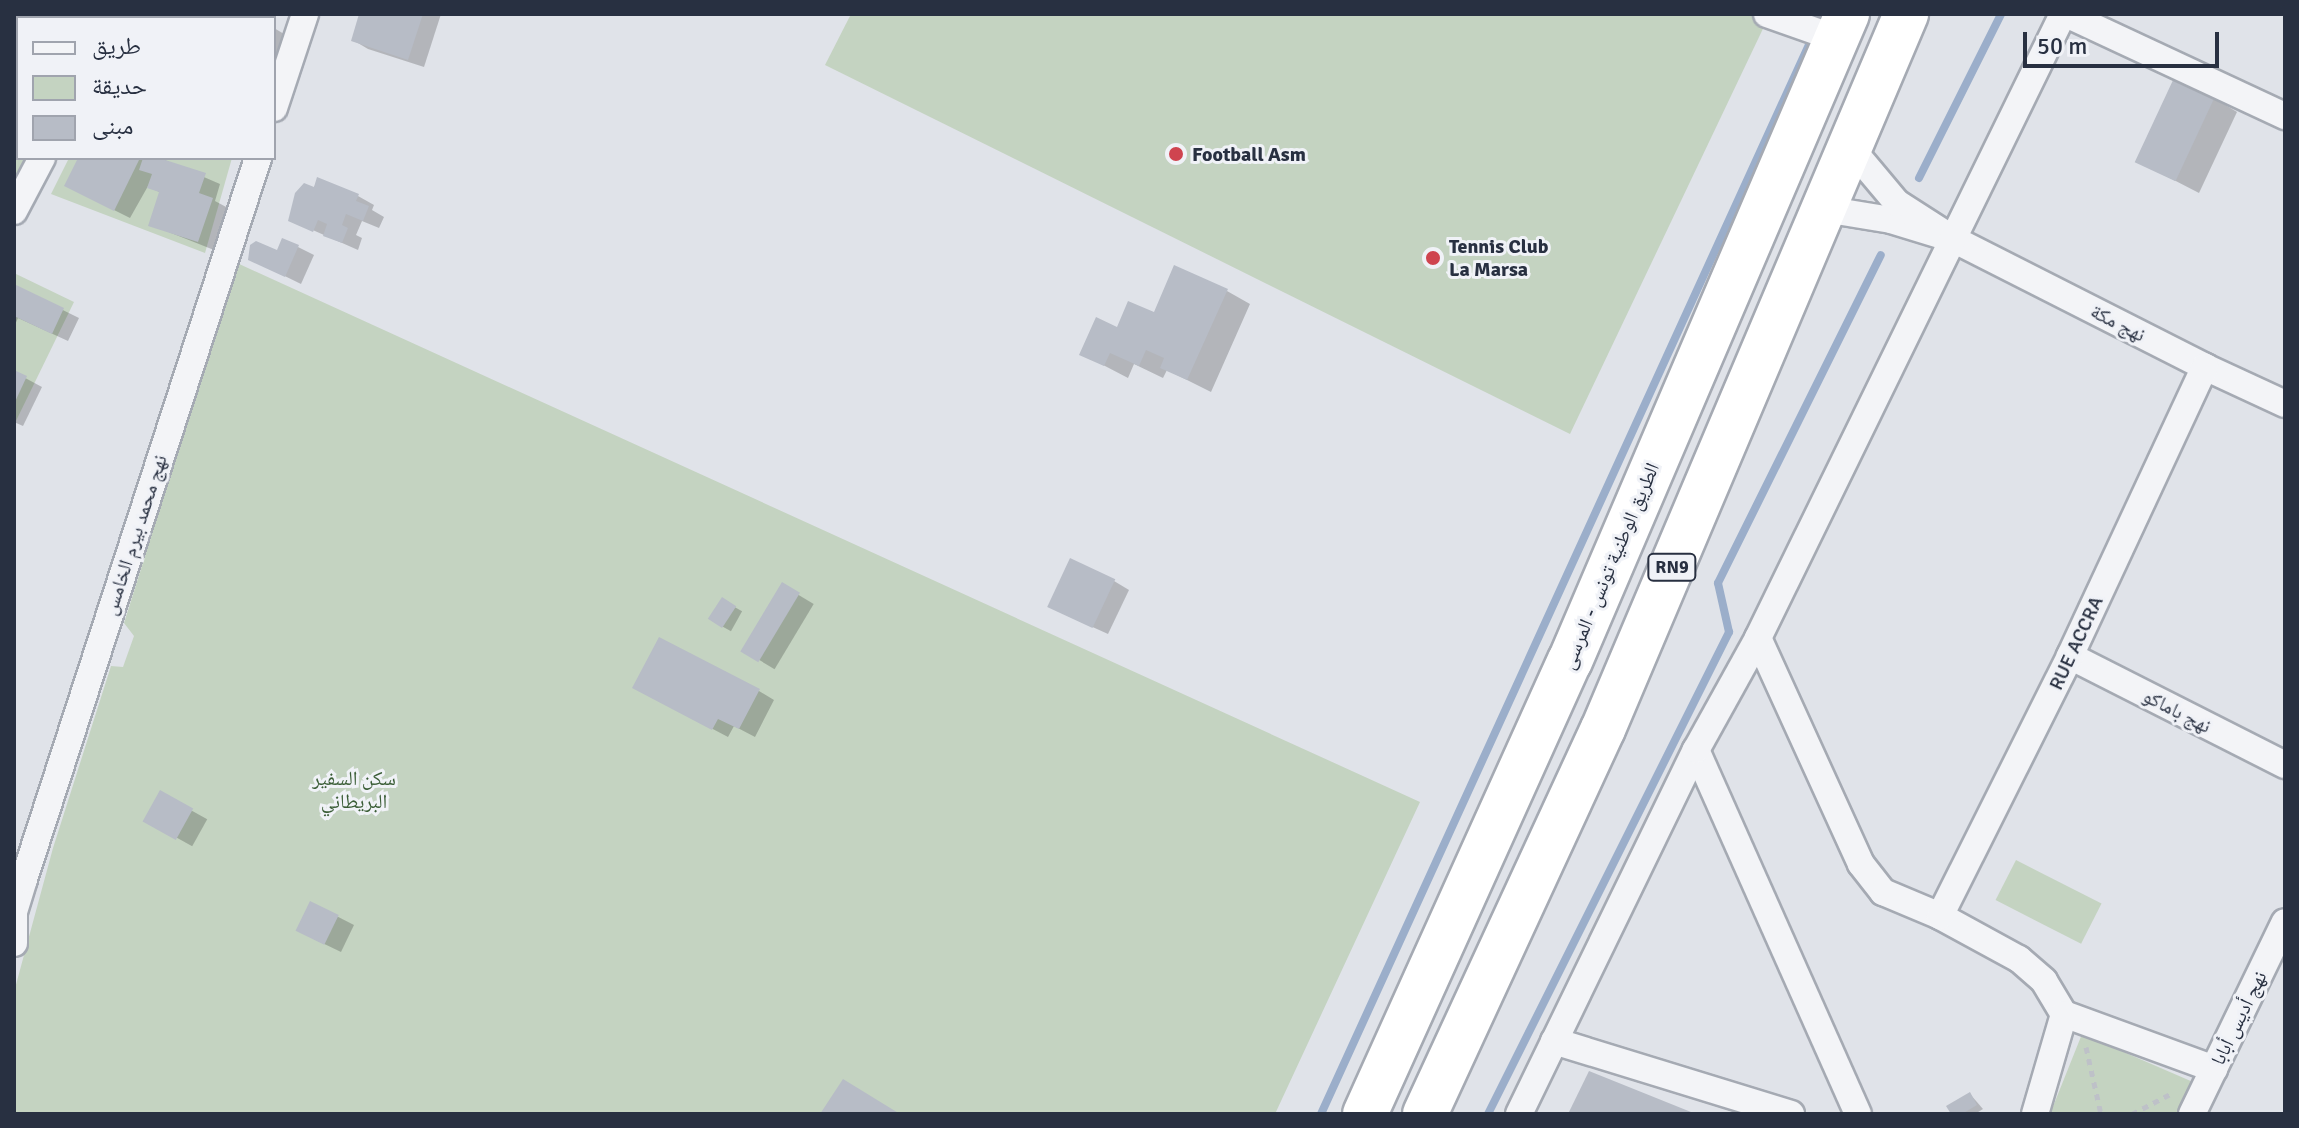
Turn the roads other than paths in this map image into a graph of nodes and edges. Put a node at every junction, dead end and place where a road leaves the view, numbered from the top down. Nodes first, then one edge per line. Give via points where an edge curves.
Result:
1 (305, 14) edge
2 (1767, 14) edge
3 (1906, 14) edge
4 (2064, 14) edge
5 (1841, 26) edge
6 (276, 102) edge
7 (2285, 116) edge
8 (1850, 147) junction
9 (41, 160) edge
10 (257, 160) edge
11 (1824, 209) junction
12 (14, 211) edge
13 (1953, 239) junction
14 (2205, 367) junction
15 (2285, 404) edge
16 (1758, 638) junction
17 (2070, 656) junction
18 (1696, 750) junction
19 (2285, 765) edge
20 (19, 876) edge
21 (14, 913) edge
22 (1940, 916) junction
23 (2285, 922) edge
24 (14, 943) edge
25 (2064, 1014) junction
26 (1554, 1041) junction
27 (2214, 1069) junction
28 (1365, 1114) edge
29 (1425, 1114) edge
30 (1519, 1114) edge
31 (1791, 1114) edge
32 (1858, 1114) edge
33 (2035, 1114) edge
34 (2192, 1114) edge

1 - 6 street
2 - 5 street
3 - 8 highway, RN9
4 - 7 street
4 - 13 street
5 - 28 highway, الطريق الوطنية تونس - المرسى / RN9 via 1570,661
8 - 11 highway, RN9
8 - 13 street via 1897,203
9 - 12 street
10 - 20 street, نهج محمد بيرم الخامس
11 - 13 street via 1891,220
11 - 29 highway, RN9 via 1603,729
13 - 14 street, نهج مكة
13 - 16 street
14 - 15 street, نهج مكة
14 - 17 street, RUE ACCRA
16 - 18 street
16 - 22 street via 1861,864 1883,892
17 - 19 street, نهج باماكو
17 - 22 street, RUE ACCRA
18 - 26 street
18 - 32 street
20 - 21 street, نهج محمد بيرم الخامس
21 - 24 street, نهج محمد بيرم الخامس
22 - 25 street via 2019,959 2044,981
23 - 27 street, نهج أديس أبابا
25 - 27 street
25 - 33 street
26 - 30 street
26 - 31 street
27 - 34 street, نهج أديس أبابا

